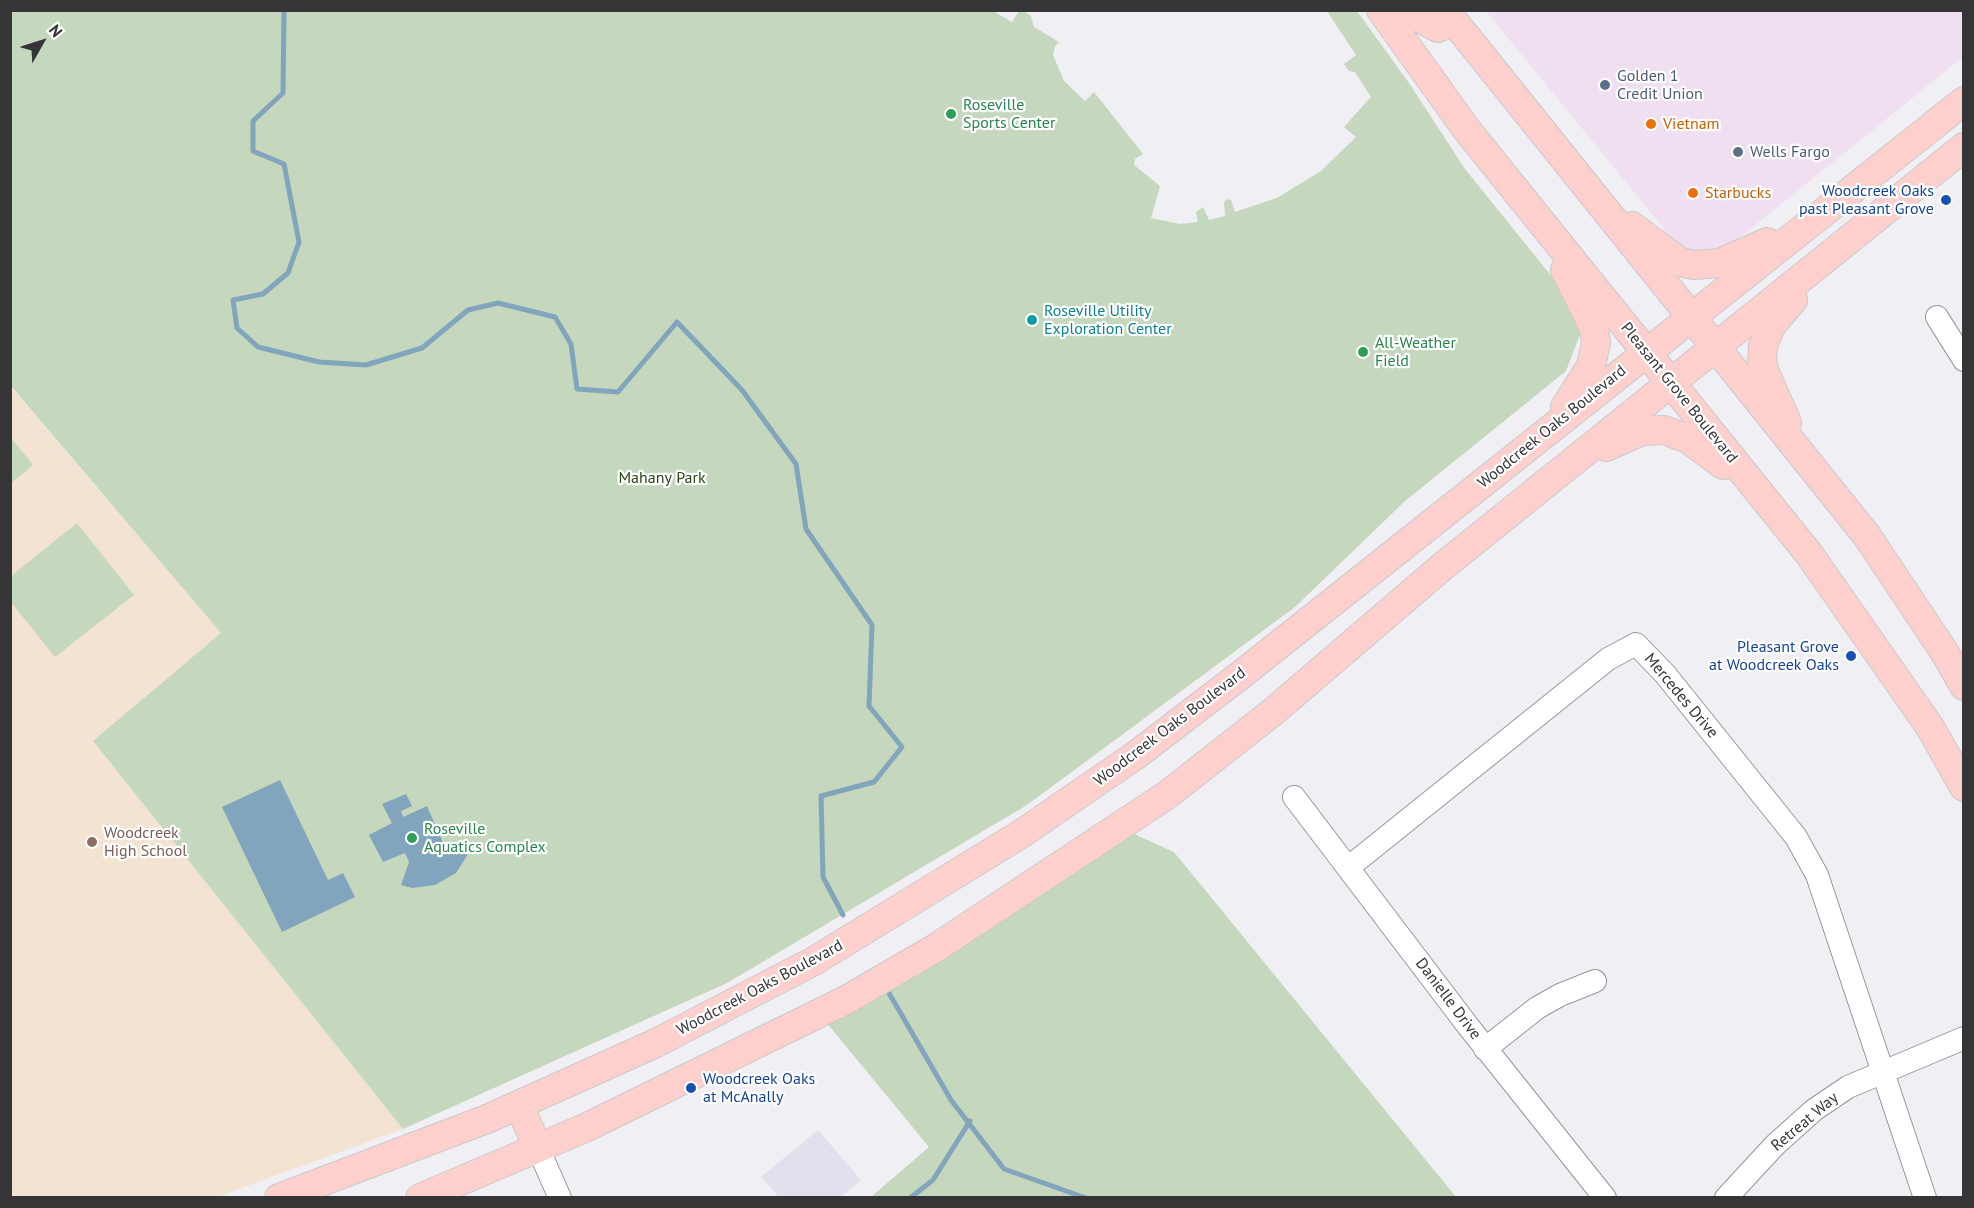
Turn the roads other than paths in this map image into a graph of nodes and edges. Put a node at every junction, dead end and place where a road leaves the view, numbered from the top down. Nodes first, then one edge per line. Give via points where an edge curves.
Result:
1 (1381, 10) edge
2 (1405, 10) edge
3 (1450, 16) edge
4 (1964, 101) edge
5 (1964, 147) edge
6 (1600, 203) junction
7 (1543, 225) junction
8 (1804, 226) junction
9 (1831, 254) junction
10 (1691, 316) junction
11 (1936, 317) dead end
12 (1716, 347) junction
13 (1646, 352) junction
14 (1964, 360) edge
15 (1671, 383) junction
16 (1555, 424) junction
17 (1797, 449) junction
18 (1579, 457) junction
19 (1761, 494) junction
20 (1964, 686) edge
21 (1957, 767) edge
22 (1964, 786) edge
23 (1294, 797) dead end
24 (1349, 867) junction
25 (1595, 981) dead end
26 (1964, 1038) edge
27 (1485, 1048) junction
28 (1883, 1070) junction
29 (519, 1105) junction
30 (538, 1148) junction
31 (279, 1197) edge
32 (420, 1197) edge
33 (560, 1197) edge
34 (1605, 1197) edge
35 (1726, 1197) edge
36 (1925, 1197) edge

1 - 7 main road, Pleasant Grove Boulevard via 1449,106
2 - 3 main road via 1438,28
3 - 6 main road
4 - 8 main road, Woodcreek Oaks Boulevard
5 - 9 main road
6 - 8 main road via 1680,262 1694,265 1720,263
6 - 10 main road
7 - 13 main road, Pleasant Grove Boulevard
7 - 16 main road via 1594,328 1596,343 1591,366
8 - 10 main road, Woodcreek Oaks Boulevard
9 - 12 main road
9 - 17 main road via 1771,326 1762,346 1766,375
10 - 12 main road
10 - 13 main road, Woodcreek Oaks Boulevard
11 - 14 street
12 - 15 main road
12 - 17 main road
13 - 15 main road, Pleasant Grove Boulevard
13 - 16 main road, Woodcreek Oaks Boulevard
15 - 18 main road
15 - 19 main road, Pleasant Grove Boulevard
16 - 29 main road, Woodcreek Oaks Boulevard via 1242,674 1136,755 1021,834 900,910 738,1002
17 - 20 main road via 1867,536
18 - 19 main road via 1642,431 1673,432 1695,443
18 - 30 main road via 1266,717 1167,795 1061,868 934,950 846,1000 687,1080
19 - 21 main road, Pleasant Grove Boulevard via 1851,612
21 - 22 main road, Pleasant Grove Boulevard
23 - 24 street, Danielle Drive
24 - 27 street, Danielle Drive
24 - 28 street, Mercedes Drive via 1600,666 1636,644 1665,674 1796,837 1817,875
25 - 27 street via 1537,1008
26 - 28 street, Retreat Way
27 - 34 street, Danielle Drive
28 - 35 street, Retreat Way via 1814,1110
28 - 36 street
29 - 30 main road
29 - 31 main road, Woodcreek Oaks Boulevard
30 - 32 main road
30 - 33 street

